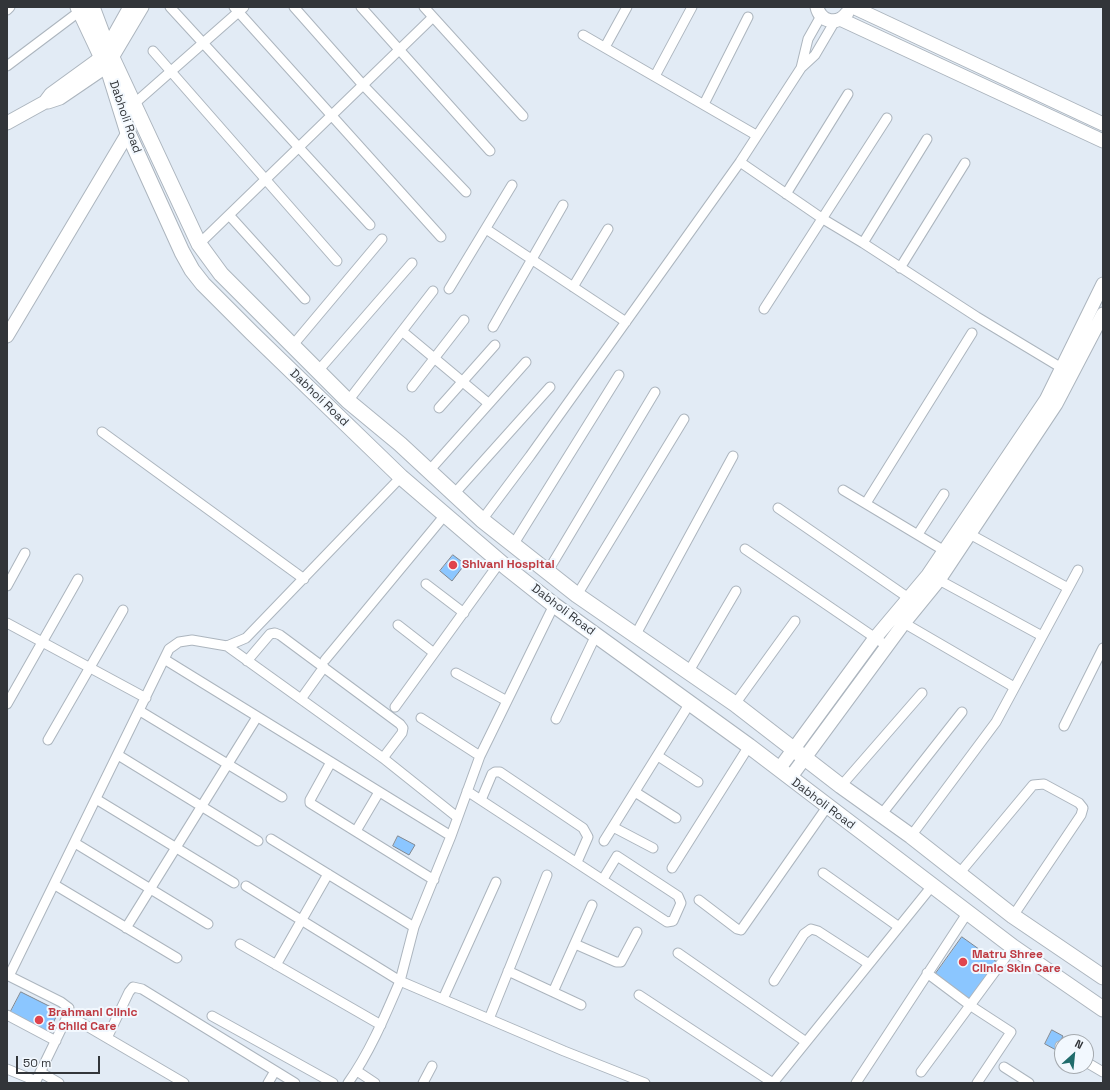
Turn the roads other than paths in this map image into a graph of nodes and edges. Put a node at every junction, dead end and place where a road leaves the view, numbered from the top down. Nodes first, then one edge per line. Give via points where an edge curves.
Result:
1 (10, 7) edge
2 (130, 7) edge
3 (142, 7) edge
4 (170, 7) edge
5 (294, 7) edge
6 (360, 7) edge
7 (424, 7) edge
8 (627, 7) edge
9 (692, 7) edge
10 (849, 7) edge
11 (853, 7) edge
12 (83, 8) edge
13 (239, 9) edge
14 (7, 10) edge
15 (819, 11) edge
16 (433, 17) junction
17 (748, 17) dead end
18 (838, 20) junction
19 (583, 35) dead end
20 (205, 43) junction
21 (605, 47) junction
22 (399, 50) junction
23 (153, 51) dead end
24 (107, 57) junction
25 (7, 66) edge
26 (801, 68) junction
27 (171, 72) junction
28 (655, 76) junction
29 (363, 85) junction
30 (848, 94) dead end
31 (134, 103) junction
32 (704, 104) junction
33 (332, 115) junction
34 (523, 116) dead end
35 (887, 118) dead end
36 (7, 123) edge
37 (1103, 124) edge
38 (128, 133) junction
39 (756, 135) junction
40 (927, 139) dead end
41 (1103, 141) edge
42 (298, 148) junction
43 (490, 151) dead end
44 (740, 162) junction
45 (965, 163) dead end
46 (265, 180) junction
47 (512, 185) dead end
48 (466, 192) dead end
49 (786, 194) junction
50 (564, 205) dead end
51 (229, 215) junction
52 (823, 219) junction
53 (370, 224) dead end
54 (486, 229) junction
55 (608, 229) dead end
56 (441, 237) dead end
57 (382, 238) dead end
58 (863, 242) junction
59 (199, 244) junction
60 (532, 259) junction
61 (337, 261) dead end
62 (412, 263) dead end
63 (900, 268) junction
64 (1103, 284) edge
65 (573, 287) junction
66 (449, 289) dead end
67 (434, 291) dead end
68 (305, 299) dead end
69 (764, 309) dead end
70 (1103, 314) edge
71 (464, 320) dead end
72 (626, 322) junction
73 (493, 327) dead end
74 (1094, 328) edge
75 (403, 332) junction
76 (972, 333) dead end
77 (7, 336) edge
78 (293, 345) junction
79 (495, 345) dead end
80 (434, 360) junction
81 (526, 362) dead end
82 (318, 371) junction
83 (1068, 372) junction
84 (619, 375) dead end
85 (462, 383) junction
86 (550, 387) dead end
87 (412, 388) dead end
88 (654, 392) dead end
89 (348, 401) junction
90 (488, 403) junction
91 (439, 408) dead end
92 (684, 419) dead end
93 (102, 432) dead end
94 (732, 456) dead end
95 (429, 470) junction
96 (401, 477) junction
97 (843, 490) dead end
98 (454, 494) junction
99 (944, 494) dead end
100 (866, 503) junction
101 (778, 508) dead end
102 (445, 515) junction
103 (482, 520) junction
104 (964, 531) junction
105 (918, 534) junction
106 (513, 545) junction
107 (745, 549) dead end
108 (25, 553) dead end
109 (949, 553) junction
110 (500, 562) junction
111 (1078, 570) dead end
112 (548, 571) junction
113 (78, 579) dead end
114 (304, 579) junction
115 (939, 580) junction
116 (426, 584) dead end
117 (7, 586) edge
118 (1068, 588) junction
119 (736, 591) dead end
120 (577, 595) junction
121 (914, 602) junction
122 (554, 605) junction
123 (123, 610) dead end
124 (464, 613) junction
125 (795, 621) dead end
126 (7, 623) edge
127 (904, 623) junction
128 (398, 625) dead end
129 (636, 634) junction
130 (596, 635) junction
131 (1042, 636) junction
132 (875, 638) junction
133 (42, 642) junction
134 (227, 646) junction
135 (887, 646) junction
136 (1103, 648) edge
137 (434, 654) junction
138 (164, 659) junction
139 (247, 661) junction
140 (325, 664) junction
141 (90, 668) junction
142 (689, 671) junction
143 (456, 673) dead end
144 (844, 681) junction
145 (1014, 687) junction
146 (855, 689) junction
147 (922, 693) dead end
148 (146, 698) junction
149 (301, 699) junction
150 (507, 701) junction
151 (690, 703) junction
152 (7, 704) edge
153 (735, 704) junction
154 (395, 707) dead end
155 (140, 711) junction
156 (962, 712) dead end
157 (257, 717) junction
158 (421, 718) dead end
159 (556, 718) dead end
160 (1064, 726) dead end
161 (48, 740) dead end
162 (749, 746) junction
163 (800, 753) junction
164 (118, 754) junction
165 (480, 756) junction
166 (658, 756) junction
167 (383, 758) junction
168 (331, 762) junction
169 (227, 764) junction
170 (784, 774) junction
171 (698, 782) dead end
172 (841, 786) junction
173 (467, 791) junction
174 (379, 792) junction
175 (635, 792) junction
176 (282, 797) dead end
177 (96, 798) junction
178 (481, 800) junction
179 (201, 806) junction
180 (827, 807) junction
181 (881, 816) junction
182 (457, 817) junction
183 (676, 818) dead end
184 (613, 827) junction
185 (356, 831) junction
186 (452, 836) junction
187 (911, 836) junction
188 (271, 839) dead end
189 (258, 841) dead end
190 (604, 841) dead end
191 (74, 843) junction
192 (176, 847) junction
193 (653, 848) dead end
194 (577, 862) junction
195 (672, 868) dead end
196 (823, 873) dead end
197 (328, 874) junction
198 (548, 875) dead end
199 (958, 875) junction
200 (602, 879) junction
201 (434, 880) junction
202 (496, 882) dead end
203 (234, 883) dead end
204 (55, 885) junction
205 (246, 886) dead end
206 (932, 886) junction
207 (150, 889) junction
208 (699, 900) dead end
209 (592, 905) dead end
210 (968, 912) junction
211 (1013, 916) junction
212 (302, 920) junction
213 (208, 924) dead end
214 (414, 927) junction
215 (899, 927) junction
216 (126, 928) junction
217 (637, 932) dead end
218 (240, 944) dead end
219 (575, 944) junction
220 (1013, 947) junction
221 (678, 954) dead end
222 (177, 958) dead end
223 (869, 964) junction
224 (276, 965) junction
225 (508, 971) junction
226 (927, 973) junction
227 (8, 976) edge
228 (1103, 977) edge
229 (400, 980) junction
230 (774, 981) dead end
231 (553, 992) junction
232 (639, 995) dead end
233 (443, 999) junction
234 (581, 1005) dead end
235 (971, 1006) junction
236 (1103, 1009) edge
237 (7, 1015) edge
238 (68, 1015) junction
239 (212, 1016) dead end
240 (489, 1019) junction
241 (381, 1025) junction
242 (107, 1038) junction
243 (56, 1041) junction
244 (806, 1042) junction
245 (432, 1066) dead end
246 (1004, 1067) dead end
247 (1094, 1067) edge
248 (7, 1069) edge
249 (357, 1070) junction
250 (275, 1071) junction
251 (40, 1072) junction
252 (921, 1072) dead end
253 (1103, 1072) edge
254 (627, 1080) edge
255 (35, 1082) edge
256 (59, 1083) edge
257 (184, 1083) edge
258 (268, 1083) edge
259 (295, 1083) edge
260 (333, 1083) edge
261 (348, 1083) edge
262 (375, 1083) edge
263 (423, 1083) edge
264 (645, 1083) edge
265 (773, 1083) edge
266 (856, 1083) edge
267 (977, 1083) edge
268 (1029, 1083) edge

1 - 14 street
2 - 24 street
3 - 24 street
4 - 20 street
5 - 29 street
6 - 22 street
7 - 16 street
8 - 21 street
9 - 28 street
10 - 18 street via 845,16
11 - 37 street
12 - 24 main road, Dabholi Road
12 - 25 street
13 - 20 street
13 - 33 street
15 - 18 street via 825,19
15 - 26 street via 808,39
16 - 22 street
16 - 34 street
17 - 32 street
18 - 26 street via 815,55
18 - 41 street
19 - 21 street
20 - 27 street
20 - 42 street
21 - 28 street
22 - 29 street
22 - 43 street
23 - 27 street
24 - 31 main road, Dabholi Road
24 - 36 street via 60,98 45,102
24 - 38 main road, Dabholi Road
26 - 39 street
27 - 31 street
27 - 46 street
28 - 32 street
29 - 33 street
29 - 48 street
30 - 49 street
31 - 59 main road, Dabholi Road
32 - 39 street
33 - 42 street
33 - 56 street
35 - 52 street
38 - 77 street
38 - 96 main road, Dabholi Road via 192,270 252,333
39 - 44 street
40 - 58 street
42 - 46 street
42 - 53 street
44 - 49 street
44 - 72 street
45 - 63 street
46 - 51 street
46 - 61 street
47 - 54 street
49 - 52 street
50 - 60 street
51 - 59 street
51 - 68 street
52 - 58 street
52 - 69 street
54 - 60 street
54 - 66 street
55 - 65 street
57 - 78 street
58 - 63 street
59 - 78 main road, Dabholi Road via 221,274
60 - 65 street
60 - 73 street
62 - 82 street
63 - 83 street
64 - 74 street
65 - 72 street
67 - 75 street
70 - 74 street
71 - 80 street
72 - 103 street
74 - 83 street
75 - 80 street
75 - 89 street
76 - 100 street
78 - 82 main road, Dabholi Road
79 - 85 street
80 - 85 street
80 - 87 street
81 - 90 street
82 - 89 main road, Dabholi Road
83 - 104 street via 1046,400 1032,431
84 - 106 street
85 - 90 street
85 - 91 street
86 - 98 street
88 - 112 street
89 - 95 main road, Dabholi Road
90 - 95 street
92 - 120 street
93 - 114 street
94 - 129 street
95 - 98 main road, Dabholi Road
96 - 102 main road, Dabholi Road
96 - 114 street
97 - 100 street
98 - 103 main road, Dabholi Road
99 - 105 street
100 - 105 street
101 - 121 street
102 - 110 main road, Dabholi Road
102 - 140 street
103 - 106 main road, Dabholi Road
104 - 109 street
104 - 118 street
105 - 109 street
106 - 112 main road, Dabholi Road
107 - 132 street
108 - 117 street
109 - 115 street
109 - 121 street via 928,575
110 - 122 main road, Dabholi Road
110 - 124 street
111 - 118 street
112 - 120 main road, Dabholi Road
113 - 133 street
114 - 134 street via 246,638
115 - 121 street
115 - 131 street
116 - 124 street
118 - 131 street
119 - 142 street
120 - 129 main road, Dabholi Road
121 - 127 street
121 - 132 street
122 - 130 main road, Dabholi Road
122 - 150 street
123 - 141 street
124 - 137 street
125 - 153 street
126 - 133 street
127 - 135 street
127 - 145 street
128 - 137 street
129 - 142 main road, Dabholi Road
130 - 151 main road, Dabholi Road
130 - 159 street
131 - 145 street
132 - 135 street
132 - 144 street
133 - 141 street
133 - 152 street
134 - 138 street via 192,640 179,642 169,649
134 - 139 street
135 - 146 street
136 - 160 street
137 - 154 street
138 - 148 street
138 - 157 street
139 - 140 street via 270,634 274,633
139 - 149 street
140 - 149 street
140 - 167 street via 403,728
141 - 148 street
141 - 161 street
142 - 153 main road, Dabholi Road
143 - 150 street
144 - 146 street
144 - 163 street
145 - 187 street via 989,732
146 - 163 street
147 - 172 street
148 - 155 street
149 - 167 street
150 - 165 street
151 - 162 main road, Dabholi Road
151 - 166 street
153 - 163 main road, Dabholi Road
155 - 164 street
155 - 169 street
156 - 181 street
157 - 168 street
157 - 169 street
158 - 165 street
162 - 170 main road, Dabholi Road
162 - 195 street
163 - 170 street
163 - 172 main road, Dabholi Road
164 - 177 street
164 - 179 street
165 - 173 street
166 - 171 street
166 - 175 street
167 - 182 street
168 - 174 street
168 - 185 street via 310,803
169 - 176 street
169 - 179 street
170 - 180 main road, Dabholi Road
172 - 181 main road, Dabholi Road
173 - 178 street
173 - 182 street
174 - 185 street
174 - 186 street
175 - 183 street
175 - 184 street
177 - 191 street
177 - 192 street
178 - 194 street
178 - 194 street via 492,774 500,772 583,828 588,837
179 - 189 street
179 - 192 street
180 - 206 main road, Dabholi Road
180 - 208 street via 741,930
181 - 187 main road, Dabholi Road
182 - 186 street
184 - 190 street
184 - 193 street
185 - 201 street
186 - 201 street
187 - 199 main road, Dabholi Road
188 - 197 street
191 - 204 street
191 - 207 street
192 - 203 street
192 - 207 street
194 - 200 street
196 - 215 street
197 - 212 street
197 - 214 street
198 - 225 street
199 - 211 main road, Dabholi Road
199 - 211 street via 1033,785 1044,784 1079,803 1084,808 1081,815
200 - 200 street via 617,856 678,896 681,904 673,921 667,922
201 - 214 street
202 - 233 street
204 - 216 street
204 - 227 street
205 - 212 street
206 - 210 main road, Dabholi Road
206 - 215 street
207 - 213 street
207 - 216 street
209 - 219 street
210 - 220 main road, Dabholi Road
210 - 226 street
211 - 228 main road, Dabholi Road
212 - 224 street
212 - 229 street
214 - 229 street
215 - 223 street
216 - 222 street
217 - 219 street via 621,962
218 - 224 street
219 - 231 street
220 - 235 street
220 - 236 main road, Dabholi Road
221 - 244 street
223 - 230 street via 811,929 804,934
223 - 244 street
224 - 241 street
225 - 231 street
225 - 240 street
226 - 235 street
226 - 266 street
227 - 238 street via 62,1002 68,1008
229 - 233 street
229 - 241 street
231 - 234 street
232 - 265 street
233 - 240 street
235 - 252 street
235 - 267 street via 1011,1032
237 - 243 street
238 - 242 street
238 - 243 street
239 - 260 street
240 - 254 street
241 - 249 street
242 - 250 street via 133,987 142,989
242 - 257 street
243 - 251 street
244 - 265 street
245 - 263 street
246 - 268 street
247 - 253 street
248 - 255 street
249 - 261 street
249 - 262 street
250 - 258 street
250 - 259 street
251 - 255 street
251 - 256 street
254 - 264 street

